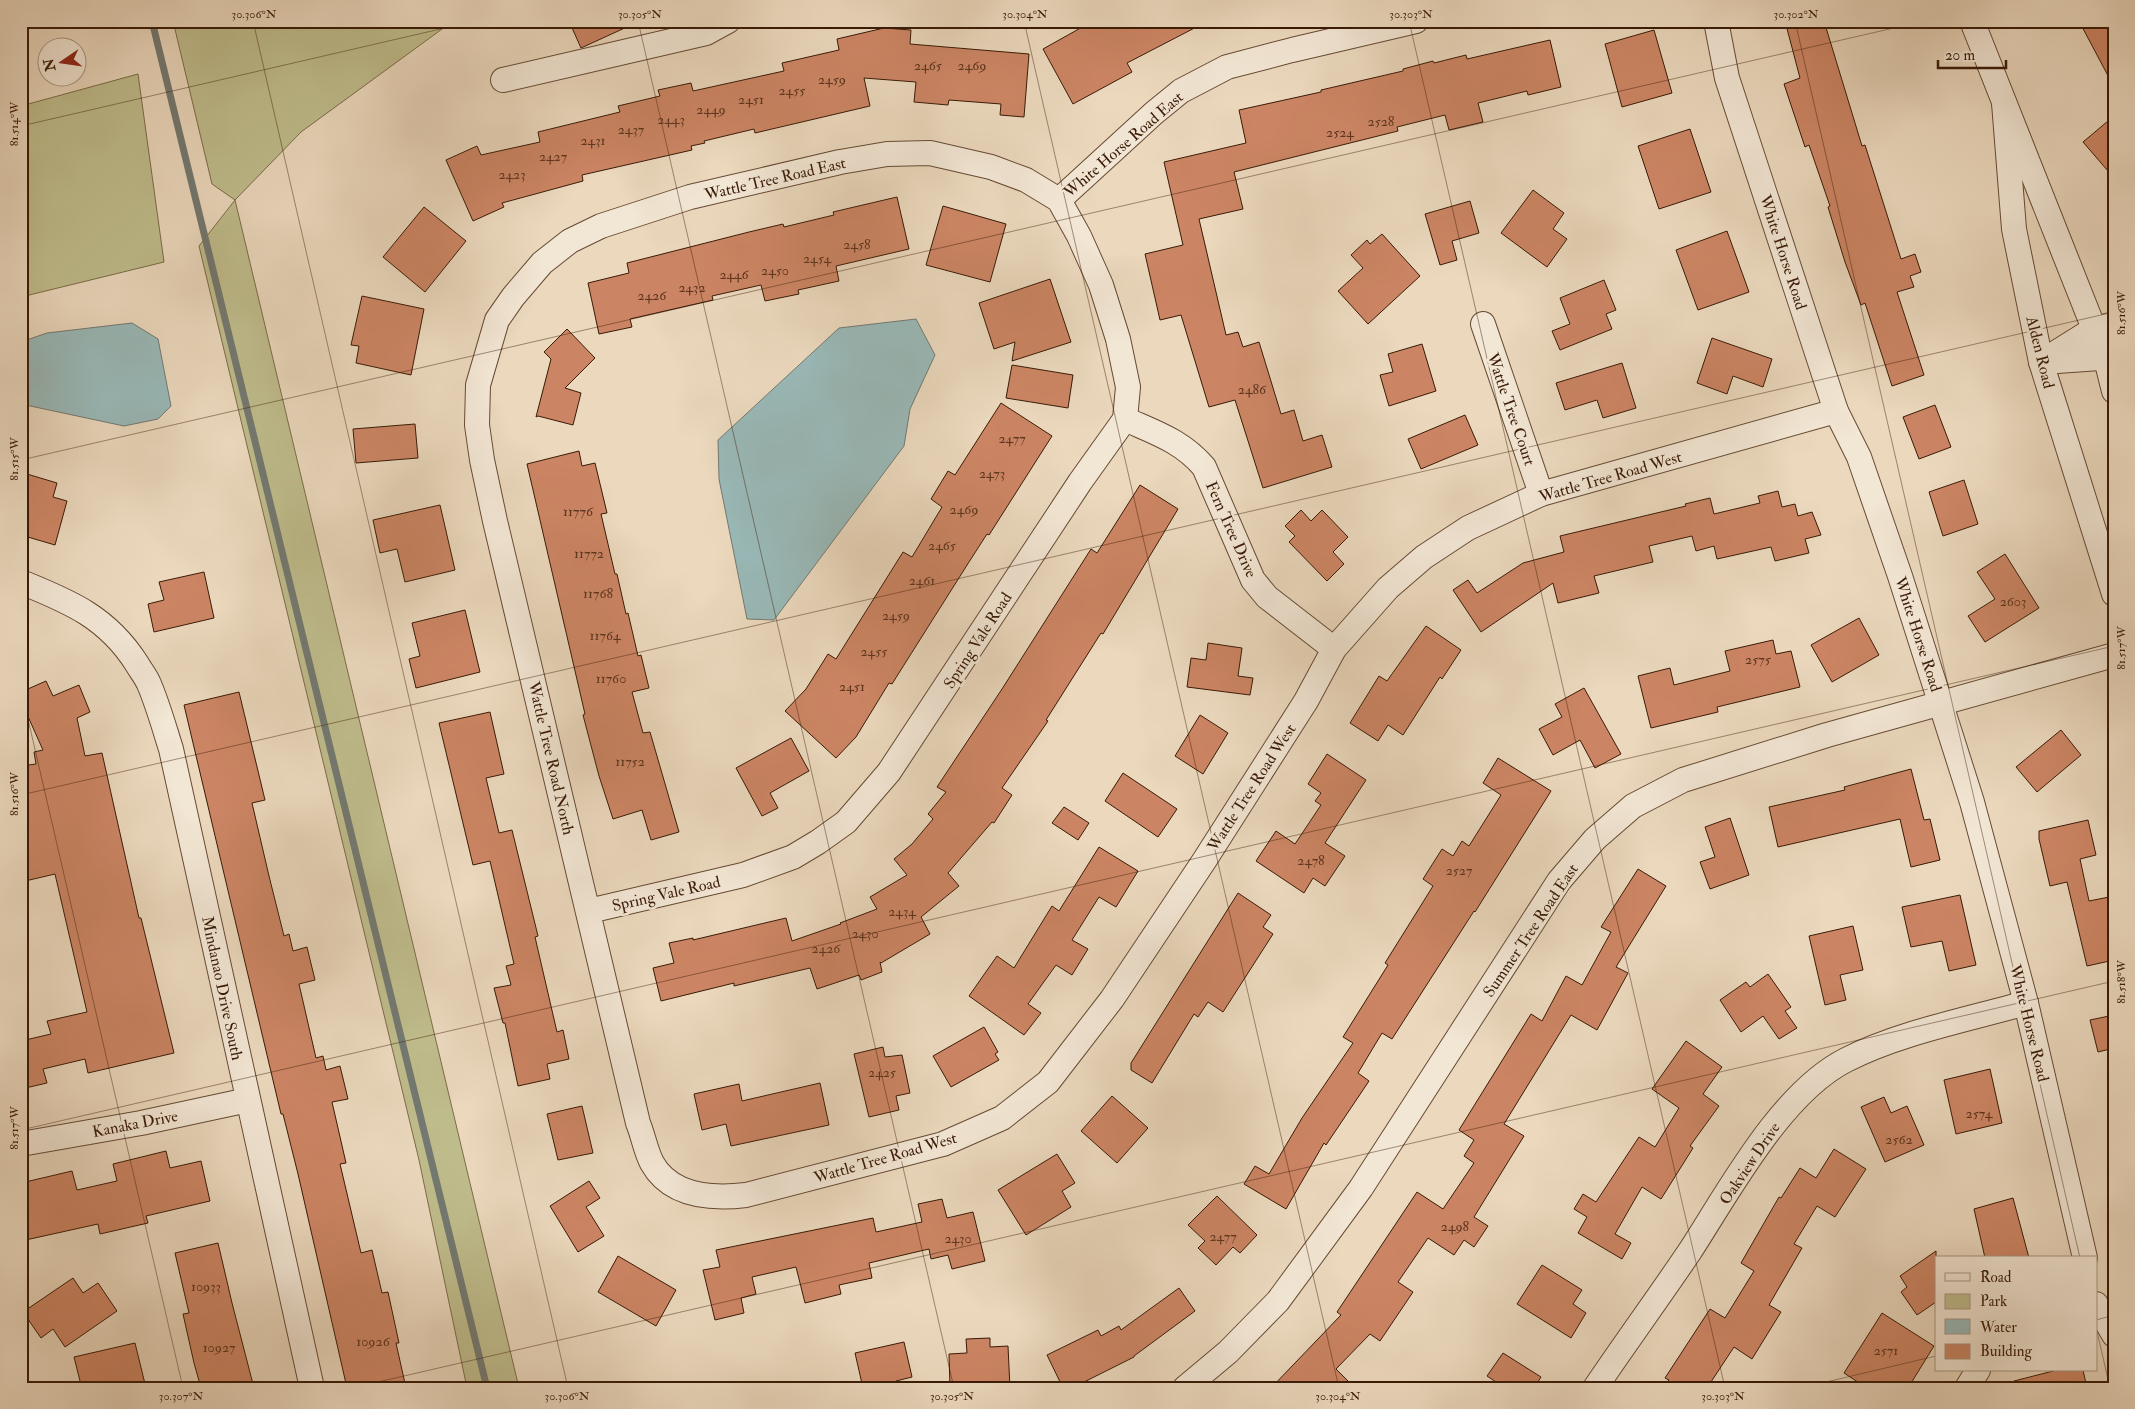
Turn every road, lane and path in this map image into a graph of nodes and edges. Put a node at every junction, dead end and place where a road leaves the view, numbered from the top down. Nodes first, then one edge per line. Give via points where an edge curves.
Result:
1 (728, 21) edge
2 (1416, 21) edge
3 (1716, 21) edge
4 (1972, 21) edge
5 (503, 80) dead end
6 (2004, 103) junction
7 (1058, 200) junction
8 (513, 297) joint
9 (1483, 324) dead end
10 (2104, 326) edge
11 (2110, 358) edge
12 (2041, 362) junction
13 (2114, 391) edge
14 (1836, 412) junction
15 (1125, 419) junction
16 (1541, 494) junction
17 (21, 582) edge
18 (2114, 594) edge
19 (1334, 649) junction
20 (2114, 655) edge
21 (1941, 703) junction
22 (589, 912) junction
23 (2026, 1003) junction
24 (248, 1100) junction
25 (21, 1144) edge
26 (701, 1196) joint
27 (2085, 1256) edge
28 (2114, 1299) edge
29 (2098, 1303) edge
30 (2098, 1307) edge
31 (2114, 1335) edge
32 (1977, 1372) edge
33 (312, 1388) edge
34 (1185, 1388) edge
35 (1595, 1388) edge
36 (1967, 1388) edge

1 - 5 street via 706,32
2 - 7 street, White Horse Road East via 1227,67 1181,91
3 - 14 street, White Horse Road via 1727,78
4 - 6 street, Alden Road
6 - 10 street, Alden Road
6 - 12 street, Alden Road via 2014,229
7 - 8 street, Wattle Tree Road East via 1026,180 991,167 930,153 887,154 840,162 690,197 601,226 570,241 542,263
7 - 15 street via 1080,236 1101,285 1118,339 1128,387
8 - 22 street, Wattle Tree Road North via 497,320 486,354 478,386 477,426 495,521
9 - 16 street, Wattle Tree Court
10 - 11 street, Alden Road
10 - 12 street
11 - 12 street
11 - 13 street, Alden Road
12 - 18 street, Alden Road
14 - 16 street, Wattle Tree Road West
14 - 21 street, White Horse Road via 1859,457
15 - 19 street, Fern Tree Drive via 1192,452 1204,467 1252,580 1267,597
15 - 22 street, Spring Vale Road via 1080,482 890,772 846,822 793,857 743,875
16 - 19 street, Wattle Tree Road West via 1468,528 1424,557 1388,588
17 - 24 street, Mindanao Drive South via 61,598 109,628 149,683 171,749
19 - 26 street, Wattle Tree Road West via 1306,701 1204,861 1112,999 1048,1082 1002,1118 943,1144 746,1195
20 - 21 street, Summer Tree Road East
21 - 23 street, White Horse Road via 1972,802
21 - 34 street, Summer Tree Road East via 1684,780 1633,806 1595,839 1559,882 1362,1188 1278,1301 1228,1352
22 - 26 street, Wattle Tree Road North via 638,1122 652,1163 667,1182
23 - 27 street, White Horse Road
23 - 35 street, Oakview Drive via 1889,1042 1845,1060 1811,1085 1772,1126
24 - 25 street, Kanaka Drive
24 - 33 street, Mindanao Drive South
28 - 29 street
30 - 31 street
32 - 36 street

